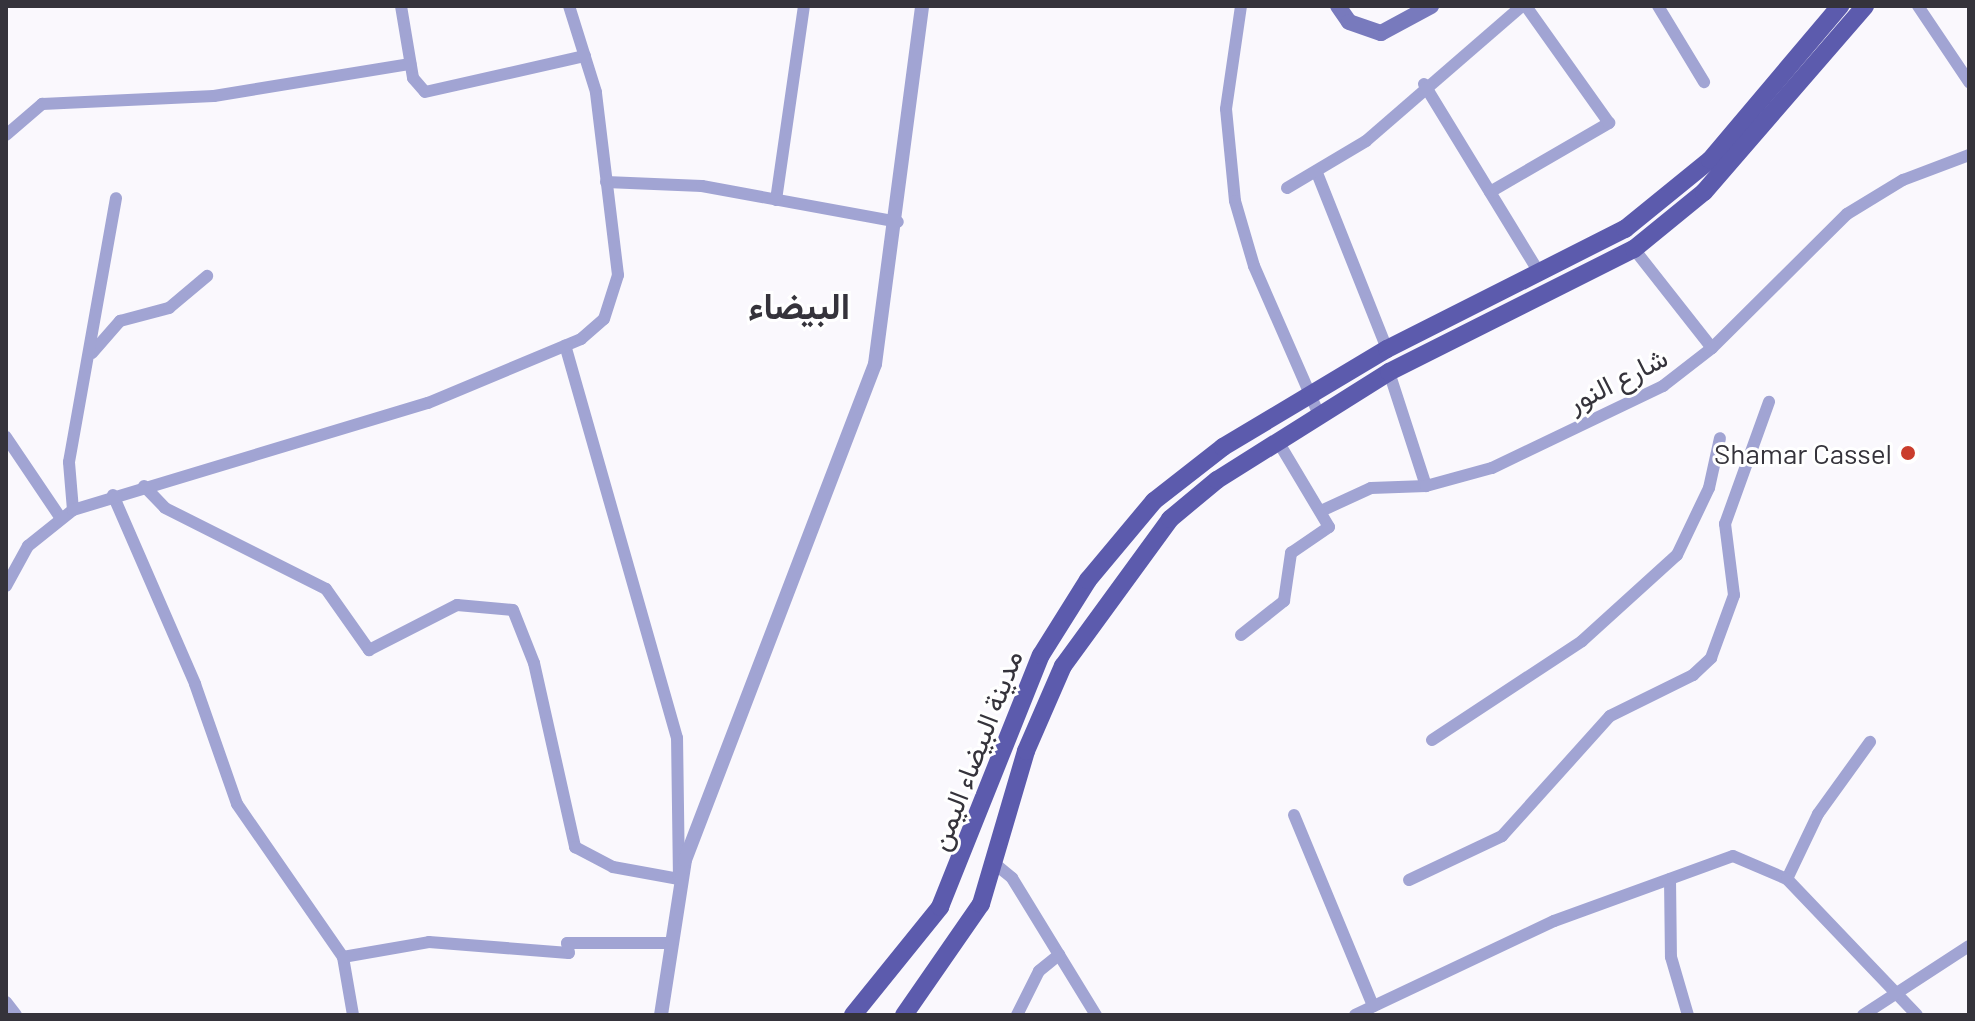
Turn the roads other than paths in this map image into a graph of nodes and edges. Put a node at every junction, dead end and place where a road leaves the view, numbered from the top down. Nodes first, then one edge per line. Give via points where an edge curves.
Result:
1 (401, 6) edge
2 (569, 6) edge
3 (804, 6) edge
4 (922, 6) edge
5 (1241, 6) edge
6 (1338, 6) edge
7 (1431, 6) edge
8 (1524, 6) edge
9 (1658, 6) edge
10 (1840, 6) edge
11 (1865, 6) edge
12 (1918, 6) edge
13 (585, 56) junction
14 (410, 64) junction
15 (1704, 82) dead end
16 (1969, 82) edge
17 (1424, 84) junction
18 (6, 135) edge
19 (1969, 155) edge
20 (1317, 173) junction
21 (606, 182) junction
22 (1287, 188) dead end
23 (1490, 192) junction
24 (116, 198) dead end
25 (776, 200) junction
26 (898, 222) junction
27 (1634, 249) junction
28 (1538, 271) junction
29 (207, 276) dead end
30 (565, 346) junction
31 (1712, 348) junction
32 (1387, 349) junction
33 (90, 356) junction
34 (1389, 372) junction
35 (1308, 397) junction
36 (1769, 402) dead end
37 (1319, 415) junction
38 (6, 437) edge
39 (1720, 438) dead end
40 (1279, 443) junction
41 (144, 486) junction
42 (1426, 486) junction
43 (113, 495) junction
44 (73, 510) junction
45 (1321, 511) junction
46 (60, 517) junction
47 (6, 586) edge
48 (1241, 635) dead end
49 (1432, 740) dead end
50 (1870, 742) dead end
51 (1294, 815) dead end
52 (964, 855) junction
53 (995, 864) junction
54 (679, 879) junction
55 (1670, 879) junction
56 (1787, 879) junction
57 (1409, 880) dead end
58 (670, 943) junction
59 (1969, 946) edge
60 (1059, 955) junction
61 (343, 957) junction
62 (1894, 990) junction
63 (6, 1002) edge
64 (1373, 1006) junction
65 (16, 1015) edge
66 (353, 1015) edge
67 (661, 1015) edge
68 (853, 1015) edge
69 (904, 1015) edge
70 (1017, 1015) edge
71 (1096, 1015) edge
72 (1355, 1015) edge
73 (1688, 1015) edge
74 (1863, 1015) edge
75 (1917, 1015) edge

1 - 14 street
2 - 13 street
3 - 25 street
4 - 26 street
5 - 35 street via 1227,86 1231,178 1249,252
6 - 7 main road via 1349,22 1381,33
8 - 17 street
8 - 23 street via 1609,123
9 - 15 street
10 - 28 main road, مدينة البيضاء اليمن via 1710,160 1625,229
11 - 27 main road, مدينة البيضاء اليمن via 1704,192
12 - 16 street
13 - 14 street via 425,92
13 - 21 street
14 - 18 street via 214,96 42,104
17 - 20 street via 1366,141
17 - 23 street
19 - 31 street, شارع النور via 1903,180 1847,214
20 - 22 street
20 - 32 street
21 - 25 street via 702,186
21 - 30 street via 617,298 592,331
23 - 28 street
24 - 33 street
25 - 26 street
26 - 54 street via 883,330 862,406
27 - 31 street
27 - 34 main road, مدينة البيضاء اليمن
28 - 32 main road, مدينة البيضاء اليمن
29 - 33 street via 169,308 120,321
30 - 41 street via 428,403
30 - 54 street via 677,738
31 - 42 street, شارع النور via 1663,386 1492,468
32 - 35 main road, مدينة البيضاء اليمن
33 - 44 street via 69,462
34 - 37 main road, مدينة البيضاء اليمن
34 - 42 street
35 - 37 street
35 - 52 main road, مدينة البيضاء اليمن via 1173,483 1088,580 1028,682
36 - 57 street via 1725,524 1734,595 1711,658 1693,675 1610,716 1502,836
37 - 40 main road, مدينة البيضاء اليمن
38 - 46 street
39 - 49 street via 1709,488 1677,555 1582,641
40 - 45 street
40 - 53 main road, مدينة البيضاء اليمن via 1189,502 1095,613 1038,718
41 - 43 street
41 - 54 street via 165,508 326,589 364,649 385,646 457,605 513,610 534,663 575,847 613,867
42 - 45 street, شارع النور via 1371,488
43 - 44 street
43 - 61 street via 195,684 237,804
44 - 46 street
45 - 48 street via 1329,527 1287,557 1284,601
46 - 47 street via 17,559
50 - 56 street via 1818,814
51 - 64 street
52 - 53 main road
52 - 68 main road, مدينة البيضاء اليمن via 927,927
53 - 60 street via 1012,878
53 - 69 main road, مدينة البيضاء اليمن via 960,941
54 - 58 street
55 - 56 street via 1733,856
55 - 64 street via 1543,925
55 - 73 street via 1671,957
56 - 62 street
58 - 61 street via 567,943 569,953 442,941
58 - 67 street
59 - 62 street
60 - 70 street via 1039,971
60 - 71 street
61 - 66 street
62 - 74 street
62 - 75 street
63 - 65 street
64 - 72 street

